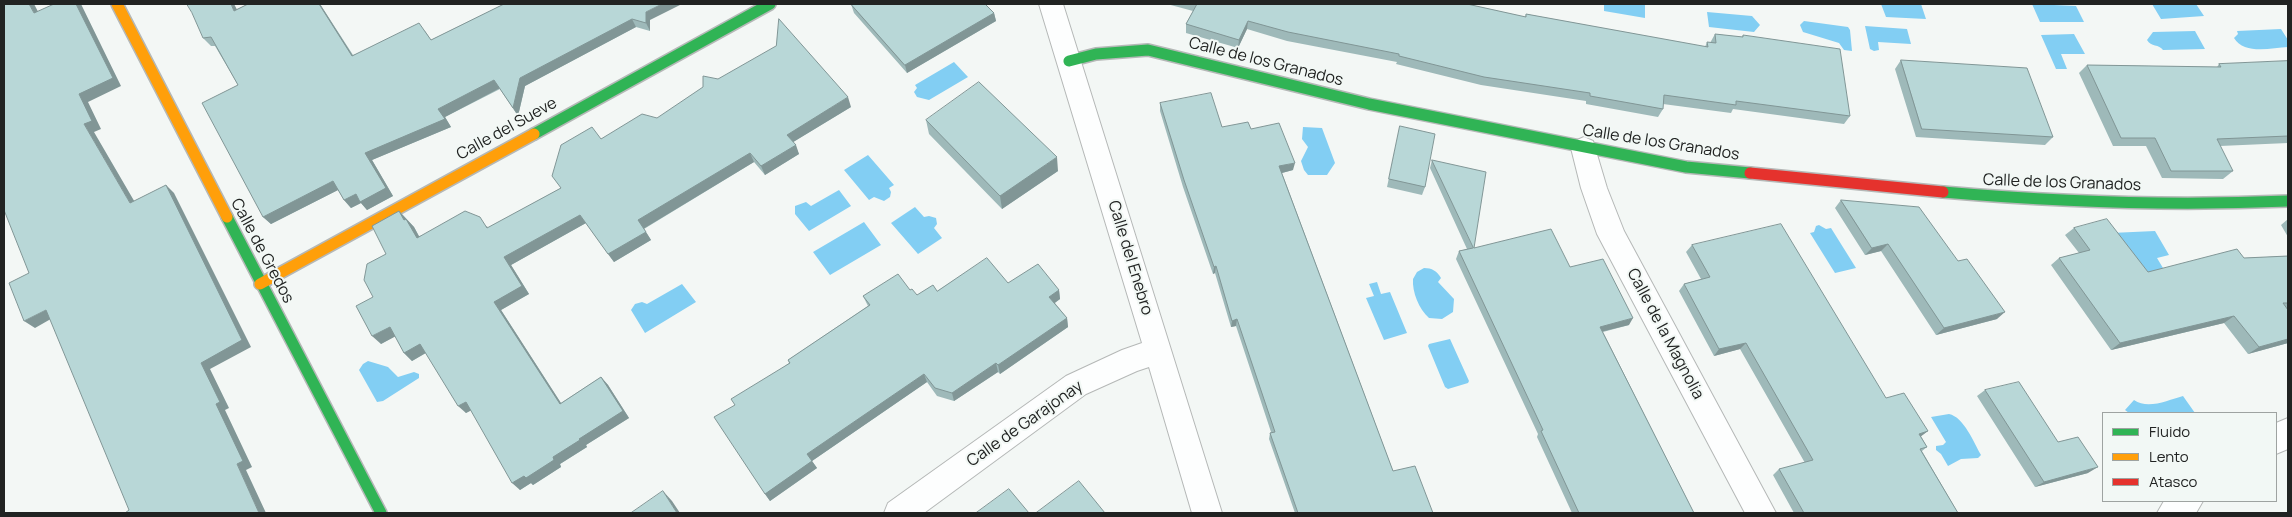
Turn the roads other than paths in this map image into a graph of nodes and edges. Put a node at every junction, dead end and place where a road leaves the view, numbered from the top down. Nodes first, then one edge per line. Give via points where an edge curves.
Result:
1 (117, 4) edge
2 (770, 4) edge
3 (1050, 4) edge
4 (1069, 61) junction
5 (1584, 148) junction
6 (2288, 201) edge
7 (260, 284) junction
8 (1160, 352) junction
9 (2288, 432) edge
10 (2277, 439) edge
11 (2187, 502) edge
12 (380, 513) edge
13 (899, 513) edge
14 (1207, 513) edge
15 (1760, 513) edge
16 (2172, 513) edge

1 - 7 street, Calle de Gredos
2 - 7 street, Calle del Sueve
3 - 4 street, Calle del Enebro
4 - 5 street, Calle de los Granados via 1096,54 1148,50 1369,104
4 - 8 street, Calle del Enebro
5 - 6 street, Calle de los Granados via 1686,167 2024,200 2233,204
5 - 15 street, Calle de la Magnolia via 1594,188 1612,234
7 - 12 street, Calle de Gredos
8 - 13 street, Calle de Garajonay via 1132,359 1076,385
8 - 14 street, Calle del Enebro
9 - 10 street
11 - 16 street

